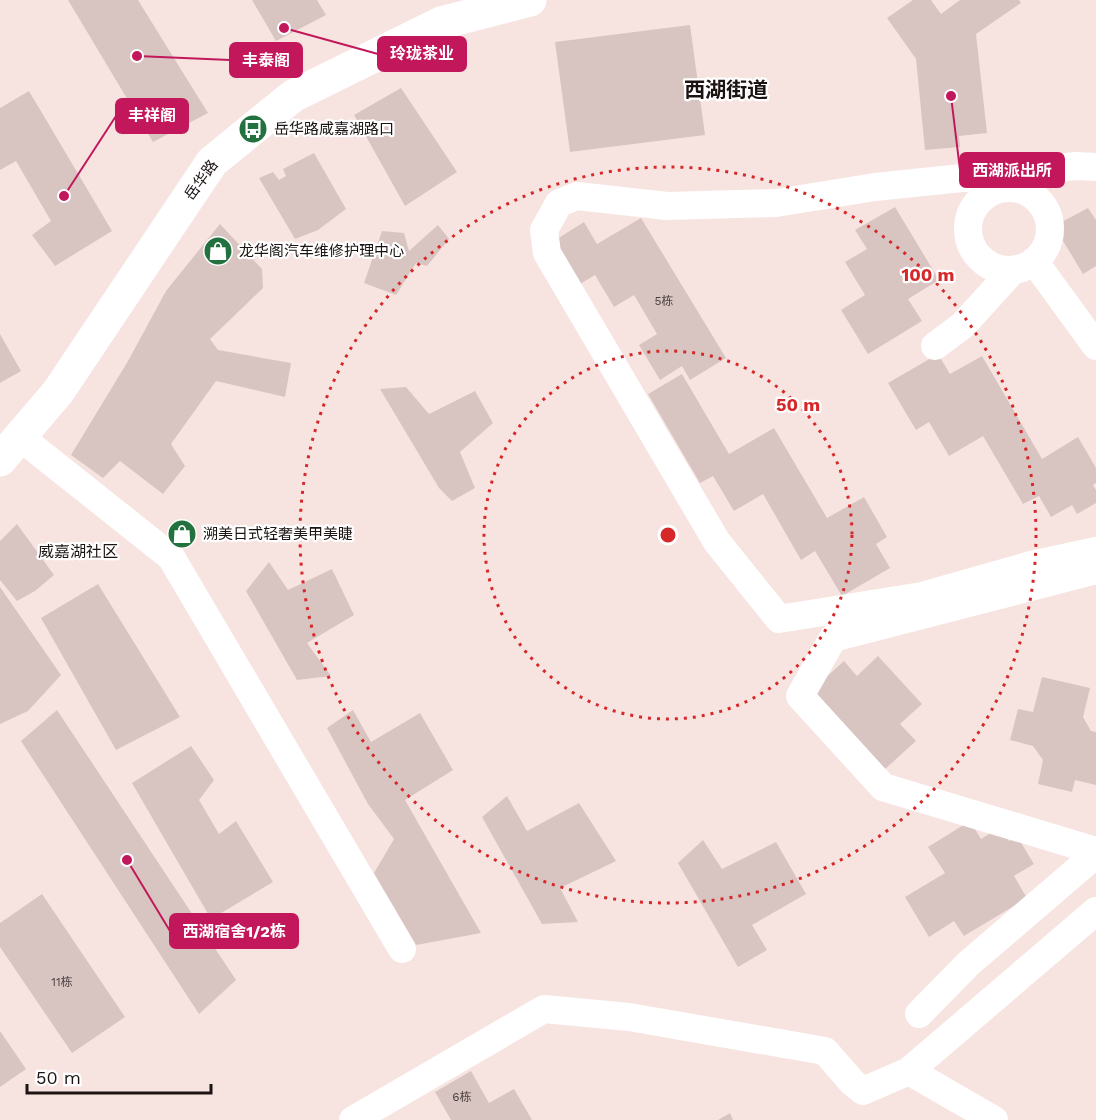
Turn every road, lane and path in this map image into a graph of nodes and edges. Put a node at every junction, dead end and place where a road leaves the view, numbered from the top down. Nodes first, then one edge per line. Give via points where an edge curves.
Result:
1 (530, 0) edge
2 (1096, 166) edge
3 (935, 346) dead end
4 (1096, 346) edge
5 (10, 449) edge
6 (1096, 551) edge
7 (1096, 570) edge
8 (1096, 853) edge
9 (1096, 911) edge
10 (402, 949) dead end
11 (919, 1014) dead end
12 (909, 1071) junction
13 (353, 1120) edge
14 (994, 1120) edge

1 - 5 street, 岳华路 via 441,23 293,96 212,162 58,392
2 - 6 street via 875,187 776,203 667,206 577,196 559,203 544,230 547,253 717,542 779,619 922,597 1031,565
3 - 4 street via 963,325 1023,266
5 - 10 street via 171,557
7 - 8 street via 833,638 800,696 883,787
8 - 11 street via 968,964
9 - 12 street
12 - 13 street via 863,1091 825,1051 629,1017 544,1009
12 - 14 street

